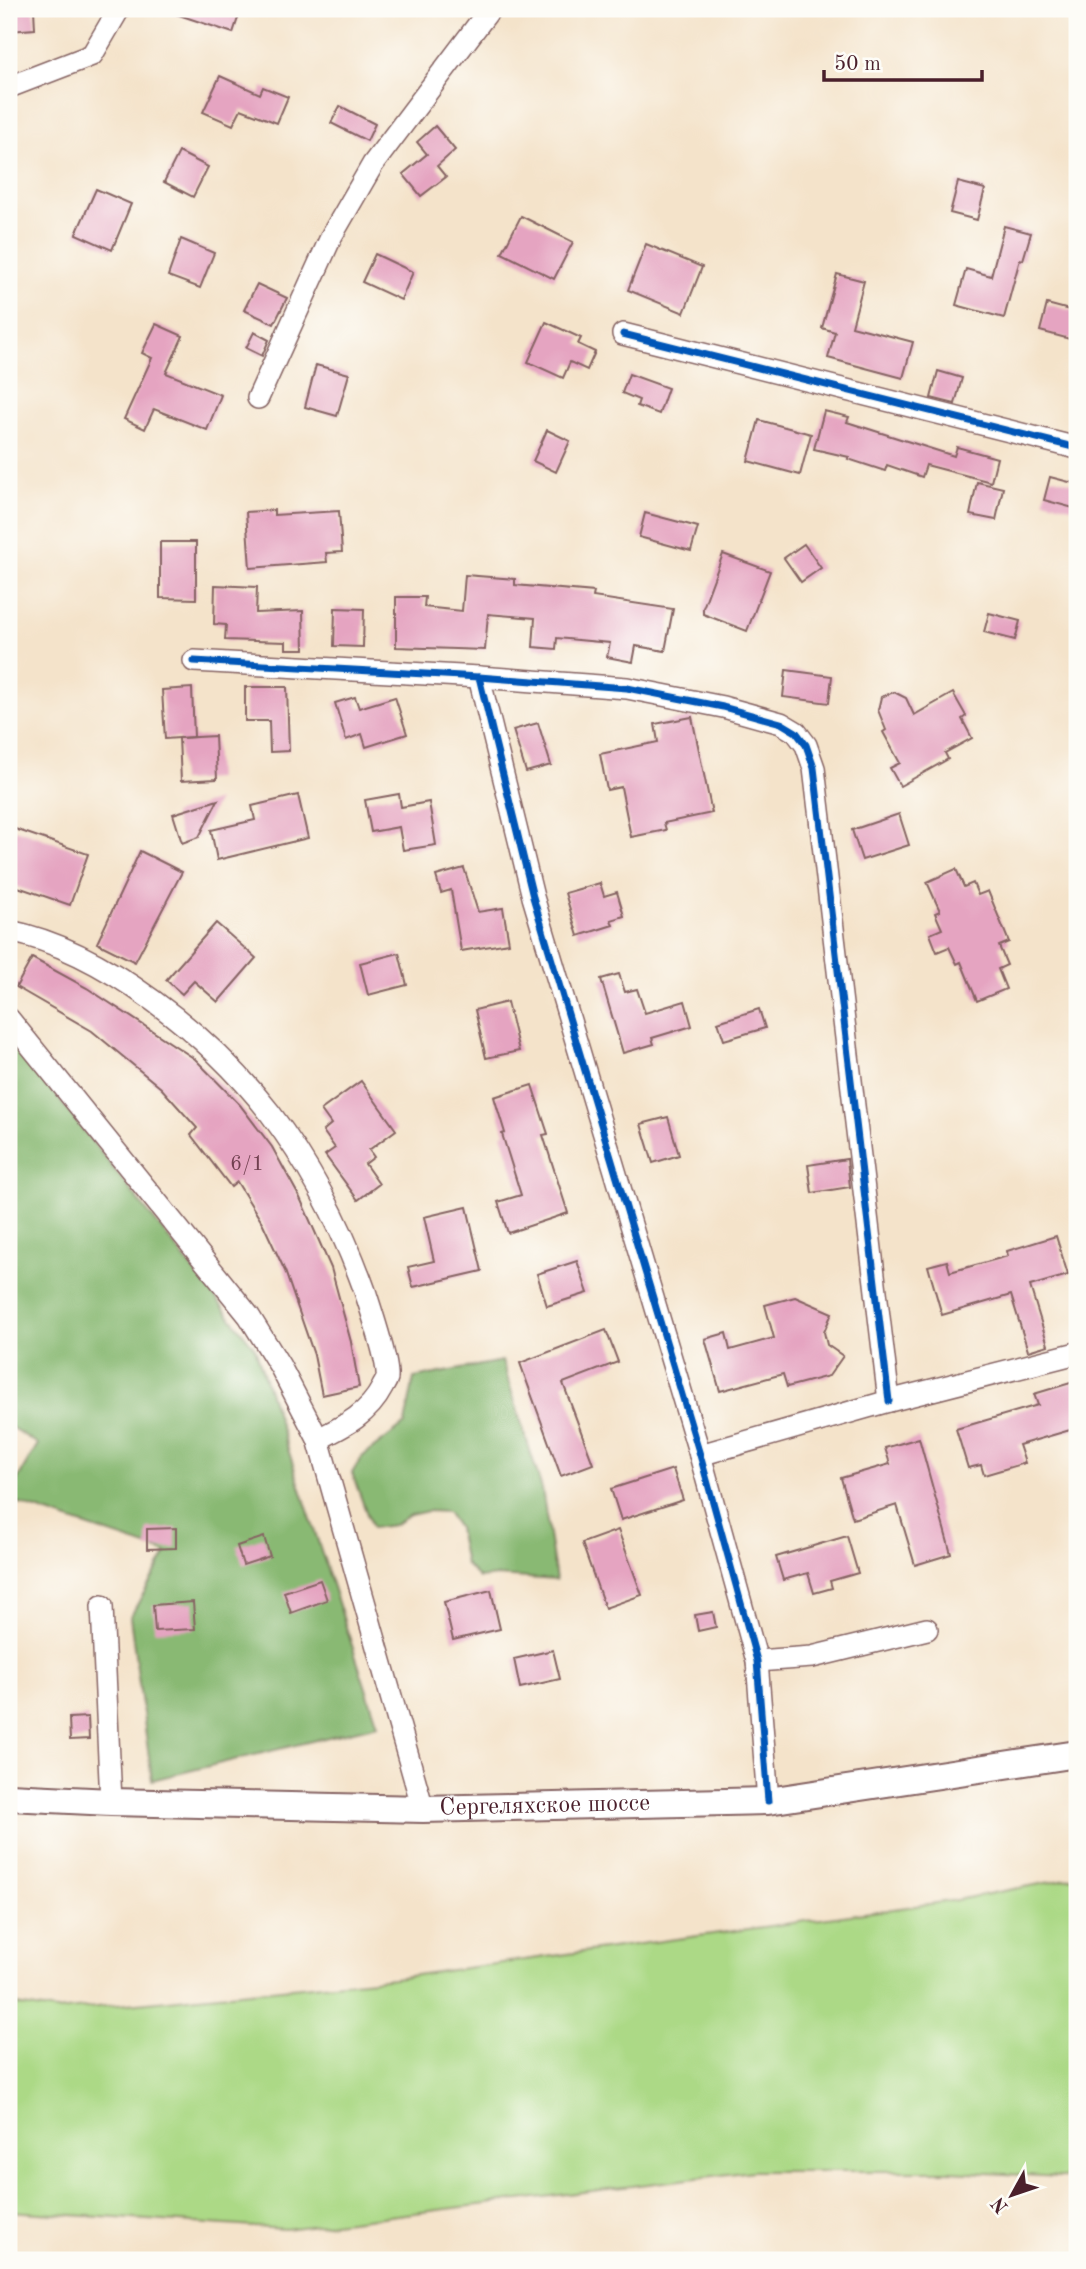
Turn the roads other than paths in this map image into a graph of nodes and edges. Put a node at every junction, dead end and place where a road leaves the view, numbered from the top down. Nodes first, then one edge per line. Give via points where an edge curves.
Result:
1 (119, 9) edge
2 (490, 9) edge
3 (9, 87) edge
4 (622, 334) dead end
5 (258, 398) dead end
6 (1077, 448) edge
7 (194, 661) dead end
8 (479, 677) junction
9 (9, 931) edge
10 (9, 1019) edge
11 (1077, 1353) edge
12 (889, 1402) junction
13 (318, 1439) junction
14 (700, 1455) junction
15 (102, 1606) dead end
16 (927, 1629) dead end
17 (757, 1661) junction
18 (1077, 1754) edge
19 (9, 1797) edge
20 (768, 1801) junction
21 (111, 1802) junction
22 (423, 1809) junction

1 - 3 street via 92,55
2 - 5 street via 373,164 332,235
4 - 6 street
7 - 8 street
8 - 12 street via 627,688 723,707 781,723 806,745 816,782
8 - 14 street via 537,910
9 - 13 street via 32,935 77,954 172,1015 269,1113 315,1181 348,1243 381,1343 387,1378 374,1404
10 - 13 street via 249,1316
11 - 12 street
12 - 14 street
13 - 22 street
14 - 17 street
15 - 21 street
16 - 17 street via 812,1657
17 - 20 street
18 - 20 main road, Сергеляхское шоссе
19 - 21 main road, Сергеляхское шоссе
20 - 22 main road, Сергеляхское шоссе
21 - 22 main road, Сергеляхское шоссе

